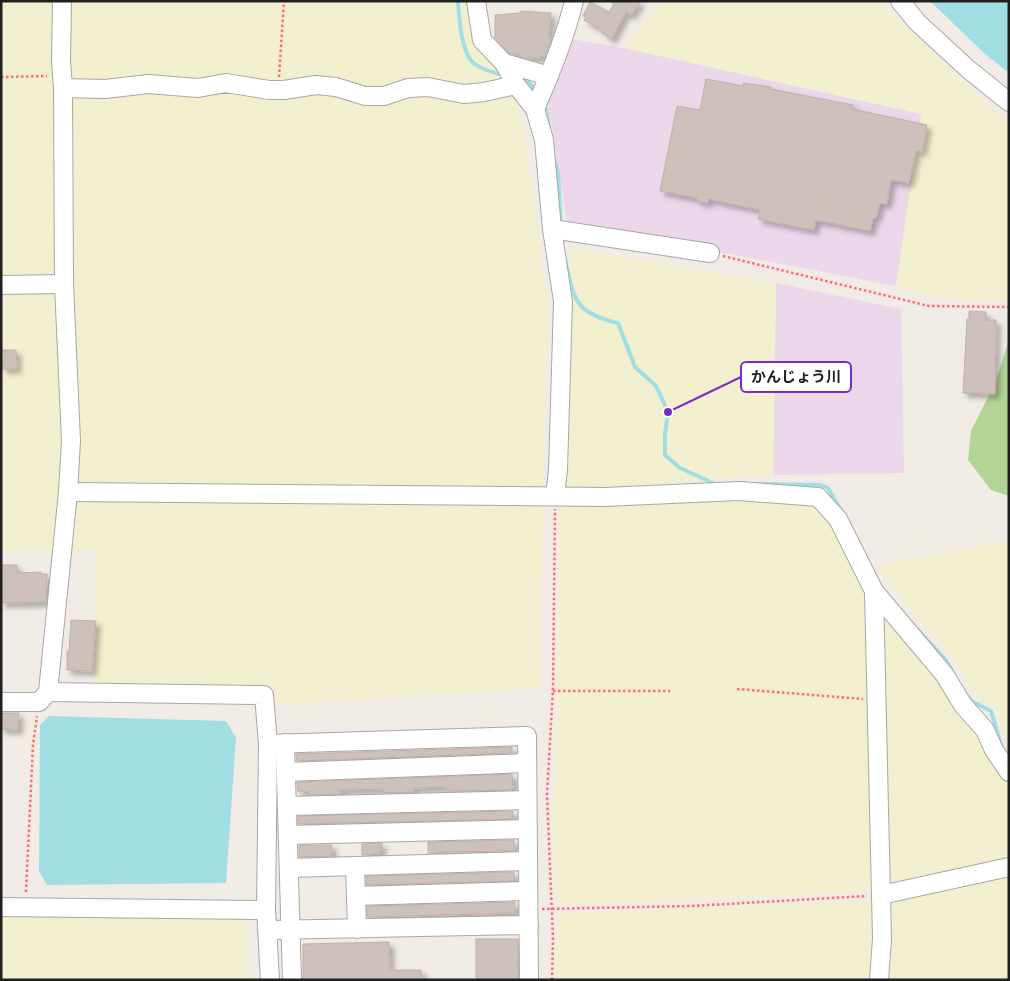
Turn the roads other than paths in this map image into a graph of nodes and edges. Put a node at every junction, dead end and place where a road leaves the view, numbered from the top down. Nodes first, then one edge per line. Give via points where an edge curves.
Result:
1 (62, 1) edge
2 (476, 1) edge
3 (574, 1) edge
4 (900, 1) edge
5 (504, 63) junction
6 (549, 76) junction
7 (62, 82) junction
8 (516, 85) junction
9 (1006, 94) edge
10 (535, 109) junction
11 (552, 229) junction
12 (710, 253) road end
13 (64, 284) junction
14 (1, 285) edge
15 (68, 492) junction
16 (555, 495) junction
17 (874, 591) junction
18 (43, 697) junction
19 (1, 702) edge
20 (276, 743) junction
21 (527, 763) junction
22 (286, 772) junction
23 (1009, 772) edge
24 (528, 800) junction
25 (287, 806) junction
26 (528, 829) junction
27 (288, 835) junction
28 (528, 861) junction
29 (355, 866) junction
30 (1009, 867) edge
31 (289, 868) junction
32 (881, 895) junction
33 (356, 896) junction
34 (1, 907) edge
35 (529, 908) junction
36 (266, 910) junction
37 (357, 929) junction
38 (268, 930) junction
39 (291, 930) junction
40 (270, 980) edge
41 (292, 980) edge
42 (529, 980) edge
43 (879, 980) edge

1 - 7 street
2 - 5 street via 482,40
3 - 6 street
4 - 9 street via 917,22 968,69
5 - 6 street
5 - 8 street
6 - 10 street
7 - 8 street via 104,89 148,84 198,88 226,83 279,90 316,85 365,96 384,96 408,88 428,87 464,94
7 - 13 street
8 - 10 street
10 - 11 street via 544,140
11 - 12 street
11 - 16 street via 563,301
13 - 14 street
13 - 15 street via 71,441
15 - 16 street
15 - 18 street
16 - 17 street via 604,497 738,491 818,497 838,519
17 - 23 street via 944,674 985,730
17 - 32 street
18 - 19 street
18 - 20 street via 264,695
20 - 21 street via 527,736
20 - 22 street
20 - 36 street
21 - 22 street
21 - 24 street
22 - 25 street
24 - 25 street
24 - 26 street
25 - 27 street
26 - 27 street
26 - 28 street
27 - 31 street
28 - 29 street
28 - 35 street
29 - 31 street
29 - 33 street
30 - 32 street
31 - 39 street
32 - 43 street
33 - 35 street
33 - 37 street
34 - 36 street
35 - 37 street
35 - 42 street
36 - 38 street
37 - 39 street
38 - 39 street
38 - 40 street
39 - 41 street

